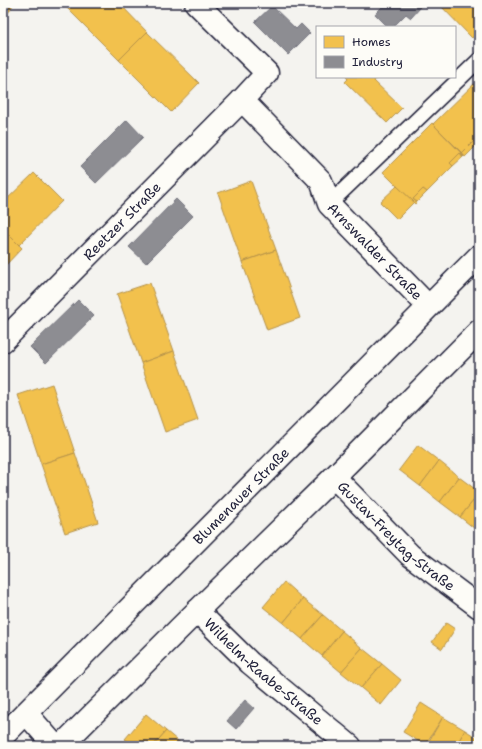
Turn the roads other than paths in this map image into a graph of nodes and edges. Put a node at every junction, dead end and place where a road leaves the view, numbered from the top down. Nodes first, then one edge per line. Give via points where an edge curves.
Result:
1 (196, 3) edge
2 (479, 60) edge
3 (242, 100) junction
4 (329, 204) junction
5 (479, 256) edge
6 (428, 306) junction
7 (3, 341) edge
8 (476, 341) edge
9 (334, 477) junction
10 (479, 607) edge
11 (197, 611) junction
12 (26, 713) junction
13 (3, 736) edge
14 (55, 746) edge
15 (61, 746) edge
16 (350, 746) edge

1 - 3 street via 267,73
2 - 4 lane
3 - 4 street, Arnswalder Straße via 321,181
3 - 7 street, Reetzer Straße
4 - 6 street, Arnswalder Straße
5 - 6 street, Blumenauer Straße
6 - 12 street, Blumenauer Straße
8 - 9 street
9 - 10 street, Gustav-Freytag-Straße via 410,555
9 - 11 street
11 - 15 street
11 - 16 street, Wilhelm-Raabe-Straße via 250,663
12 - 13 street, Blumenauer Straße
12 - 14 street

